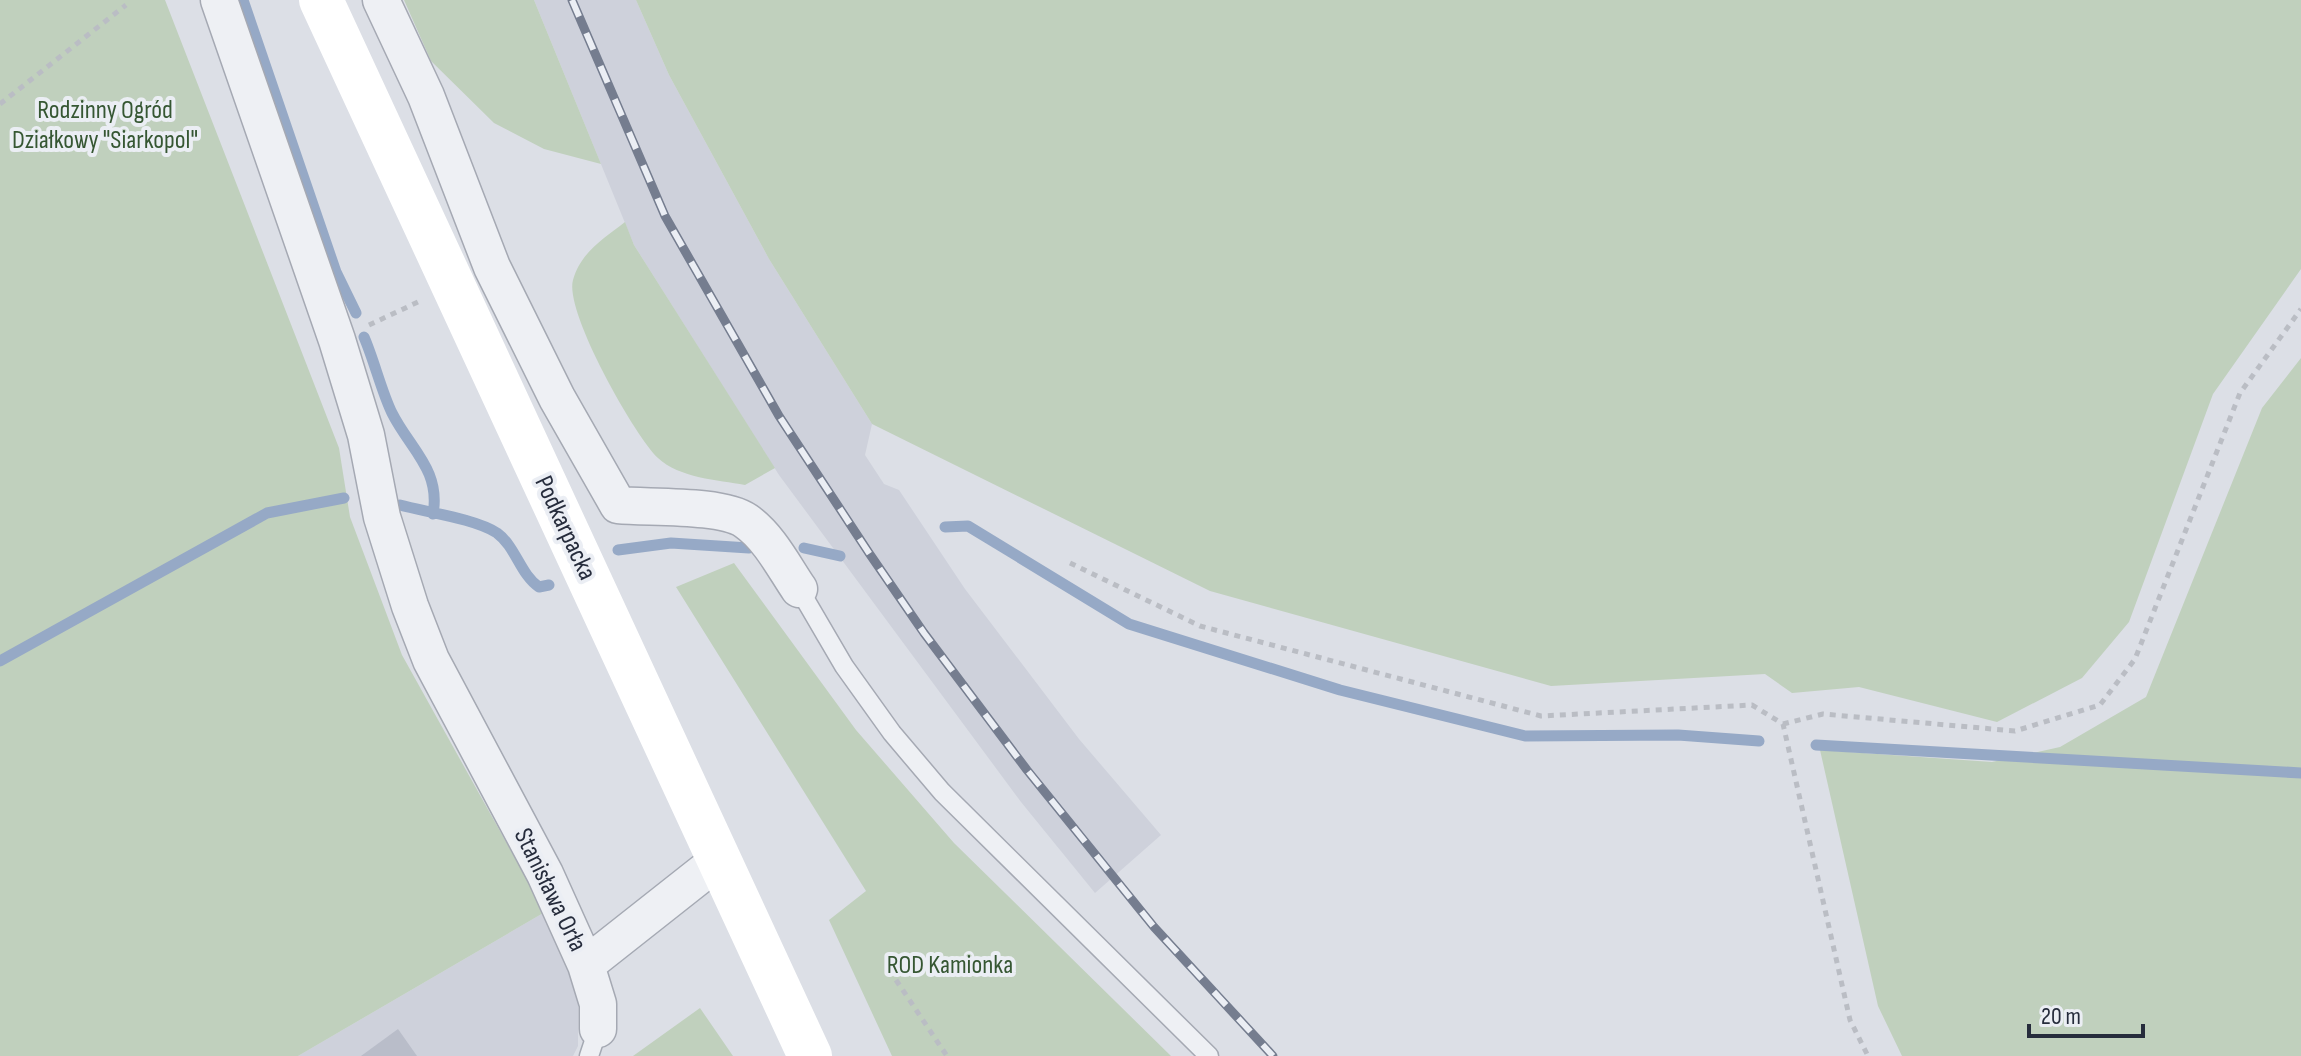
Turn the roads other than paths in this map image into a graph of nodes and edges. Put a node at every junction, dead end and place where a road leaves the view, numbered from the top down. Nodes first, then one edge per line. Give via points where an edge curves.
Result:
1 (219, 0) edge
2 (321, 0) edge
3 (381, 0) edge
4 (799, 589) joint
5 (719, 860) junction
6 (586, 965) junction
7 (593, 1043) edge
8 (810, 1056) edge
9 (1209, 1056) edge

1 - 6 street, Stanisława Orła via 337,340 366,435 392,554 431,660 545,874
2 - 5 main road, Podkarpacka
3 - 4 street via 426,96 492,267 618,505 722,513 746,520
4 - 9 lane via 844,666 942,792
5 - 6 street
5 - 8 main road, Podkarpacka
6 - 7 street, Stanisława Orła via 598,1004

